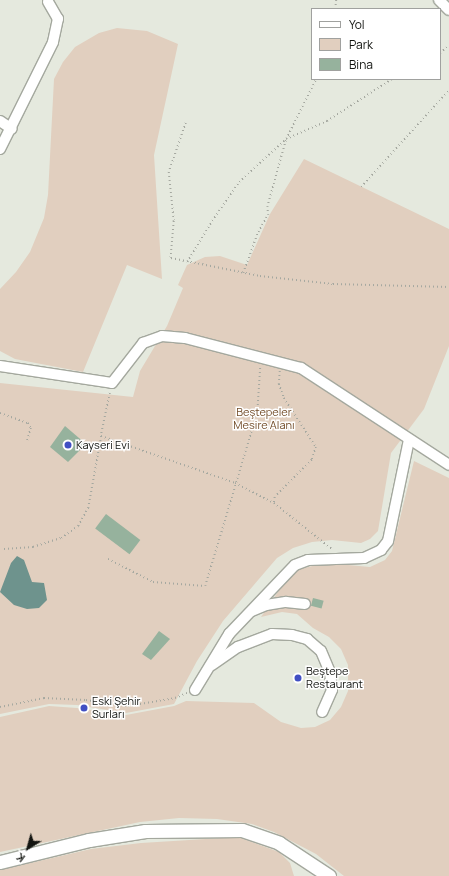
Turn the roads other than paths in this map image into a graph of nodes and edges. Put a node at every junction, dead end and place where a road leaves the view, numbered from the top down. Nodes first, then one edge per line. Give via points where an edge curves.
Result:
1 (439, 0) edge
2 (48, 2) dead end
3 (449, 10) edge
4 (0, 121) edge
5 (12, 129) junction
6 (0, 148) edge
7 (0, 366) edge
8 (409, 440) junction
9 (449, 465) edge
10 (305, 604) dead end
11 (248, 613) junction
12 (209, 667) junction
13 (195, 690) road end
14 (322, 712) dead end
15 (0, 862) edge
16 (328, 876) edge

1 - 3 street
2 - 5 street via 57,13 57,31
4 - 5 street
5 - 6 street
7 - 8 street via 112,383 143,343 162,336 185,338 301,368
8 - 9 street
8 - 11 street via 388,541 373,555 308,560 295,566
10 - 11 street via 286,602 266,605
11 - 12 street via 229,634
12 - 13 street
12 - 14 street via 238,647 272,634 307,639 321,651 330,672 332,690
15 - 16 street via 89,840 145,832 242,830 279,843

